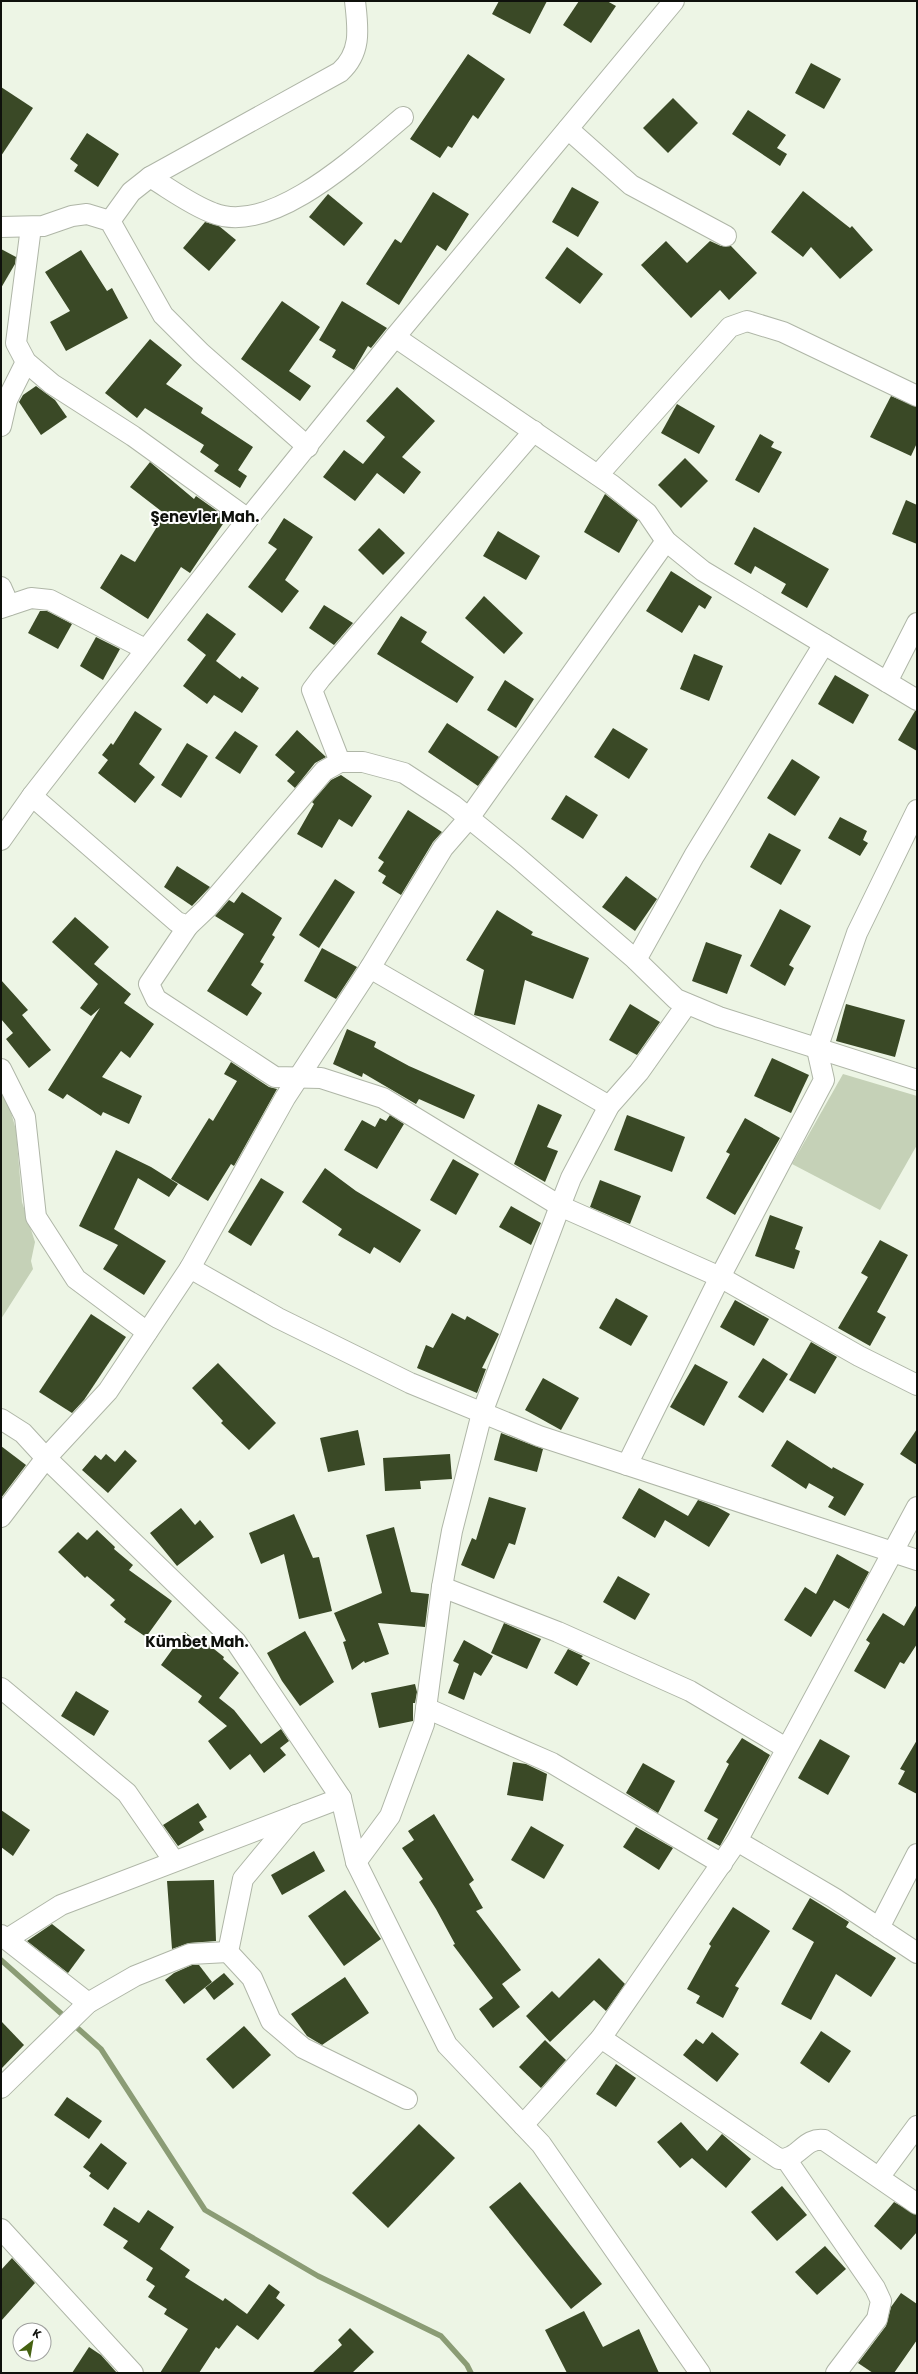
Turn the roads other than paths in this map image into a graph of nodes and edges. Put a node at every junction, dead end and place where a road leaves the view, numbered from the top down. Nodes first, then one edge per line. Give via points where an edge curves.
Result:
1 (356, 1) edge
2 (674, 1) edge
3 (403, 117) dead end
4 (568, 129) junction
5 (150, 177) junction
6 (110, 221) junction
7 (1, 227) edge
8 (31, 227) junction
9 (726, 236) dead end
10 (395, 337) junction
11 (26, 362) junction
12 (917, 396) edge
13 (1, 426) edge
14 (534, 431) junction
15 (308, 447) junction
16 (598, 475) junction
17 (248, 519) junction
18 (666, 541) junction
19 (1, 587) edge
20 (5, 607) edge
21 (917, 623) edge
22 (824, 644) junction
23 (145, 649) junction
24 (887, 682) junction
25 (917, 700) edge
26 (340, 762) junction
27 (32, 796) junction
28 (917, 810) edge
29 (469, 818) junction
30 (1, 840) edge
31 (188, 926) junction
32 (636, 960) junction
33 (370, 968) junction
34 (687, 1004) junction
35 (817, 1049) junction
36 (1, 1069) edge
37 (299, 1077) junction
38 (917, 1080) edge
39 (609, 1106) junction
40 (560, 1206) junction
41 (190, 1268) junction
42 (720, 1277) junction
43 (148, 1332) junction
44 (917, 1385) edge
45 (482, 1413) junction
46 (1, 1419) edge
47 (46, 1458) junction
48 (627, 1465) junction
49 (917, 1507) edge
50 (1, 1518) edge
51 (892, 1551) junction
52 (917, 1560) edge
53 (442, 1587) junction
54 (1, 1688) edge
55 (426, 1708) junction
56 (786, 1748) junction
57 (341, 1798) junction
58 (296, 1815) junction
59 (737, 1841) junction
60 (917, 1854) edge
61 (174, 1861) junction
62 (356, 1862) junction
63 (722, 1864) junction
64 (878, 1928) junction
65 (4, 1937) edge
66 (228, 1952) junction
67 (917, 1953) edge
68 (83, 2008) junction
69 (601, 2038) junction
70 (1, 2088) edge
71 (407, 2099) dead end
72 (523, 2125) junction
73 (917, 2126) edge
74 (786, 2159) junction
75 (880, 2176) junction
76 (917, 2204) edge
77 (1, 2229) edge
78 (133, 2373) edge
79 (700, 2373) edge
80 (836, 2373) edge

1 - 5 street via 358,43 351,60 340,72
2 - 4 street
3 - 5 street via 320,183 299,196 255,215 235,218 213,213
4 - 9 street via 630,185
4 - 10 street
5 - 6 street via 131,192
6 - 8 street via 87,214
6 - 15 street via 163,315 201,353
7 - 8 street
8 - 11 street via 16,344
10 - 14 street
10 - 15 street
11 - 13 street via 7,400
11 - 17 street via 52,384 134,436
12 - 16 street via 783,332 747,321 730,327
14 - 16 street
14 - 26 street via 312,690
15 - 17 street
16 - 18 street via 647,513
17 - 23 street
18 - 22 street via 703,571
18 - 29 street
19 - 20 street
20 - 23 street via 31,598 50,600
21 - 24 street
22 - 24 street
22 - 32 street via 694,856
23 - 27 street
24 - 25 street
26 - 29 street via 363,762 404,773
26 - 31 street via 324,771 207,908
27 - 30 street
27 - 31 street via 176,922
28 - 35 street via 857,933
29 - 32 street
29 - 33 street via 443,848
31 - 37 street via 149,984 156,999 274,1077
32 - 34 street via 676,999
33 - 37 street
33 - 39 street
34 - 35 street
34 - 39 street via 639,1072
35 - 38 street
35 - 42 street via 824,1080
36 - 43 street via 25,1117 36,1217 76,1279
37 - 40 street via 321,1078 384,1098
37 - 41 street
39 - 40 street via 571,1178
40 - 42 street
40 - 45 street
41 - 43 street
41 - 45 street via 278,1318 410,1383
42 - 44 street via 859,1356
42 - 48 street
43 - 47 street via 108,1391
45 - 48 street via 539,1436
45 - 53 street via 452,1531
46 - 47 street via 23,1433
47 - 50 street
47 - 57 street via 236,1642
48 - 51 street
49 - 51 street
51 - 52 street
51 - 56 street
53 - 55 street
53 - 56 street via 558,1632 690,1691
54 - 61 street via 127,1793
55 - 62 street via 424,1724 390,1816
55 - 63 street via 552,1763
56 - 59 street
57 - 58 street
57 - 62 street
58 - 61 street
58 - 66 street via 243,1879
59 - 63 street
59 - 64 street via 834,1898
60 - 64 street
61 - 65 street via 61,1905
62 - 72 street via 446,2045
63 - 69 street
64 - 67 street
65 - 68 street
66 - 68 street via 190,1954 135,1976
66 - 71 street via 252,1978 271,2021 303,2048
68 - 70 street
69 - 72 street
69 - 74 street via 771,2154 779,2159
72 - 79 street via 541,2144
73 - 75 street
74 - 75 street via 812,2140 824,2140
74 - 80 street via 875,2288 881,2301 877,2319
75 - 76 street
77 - 78 street

